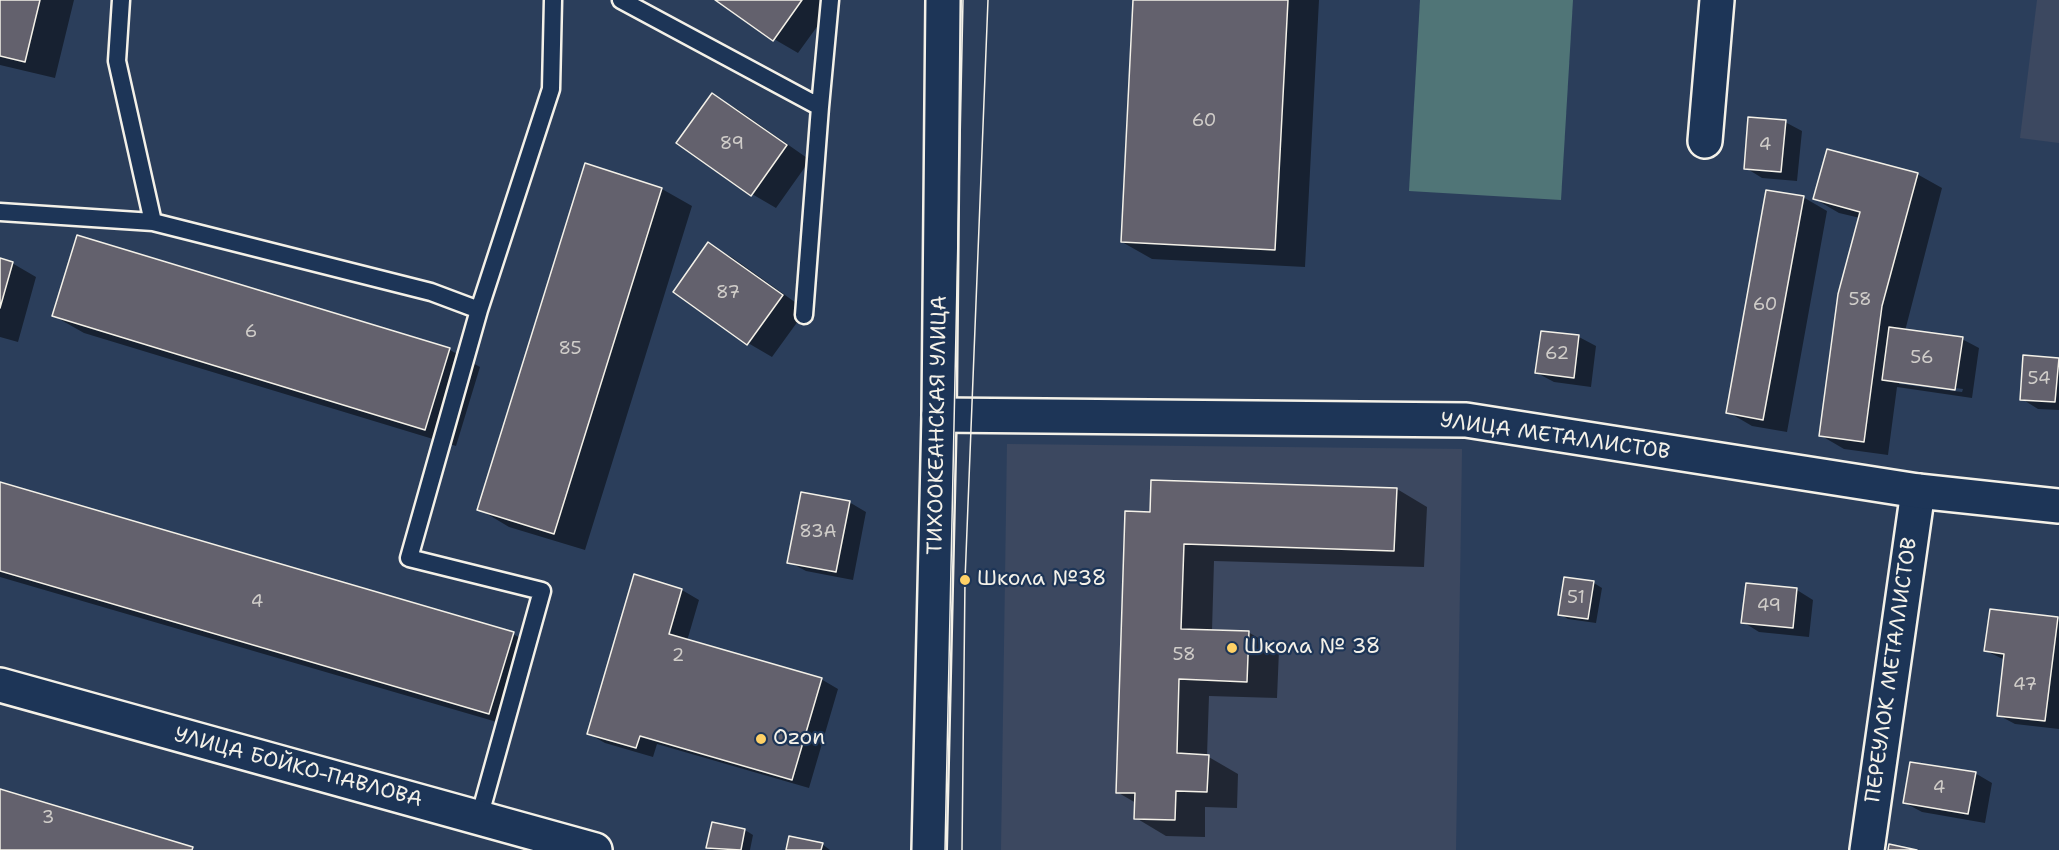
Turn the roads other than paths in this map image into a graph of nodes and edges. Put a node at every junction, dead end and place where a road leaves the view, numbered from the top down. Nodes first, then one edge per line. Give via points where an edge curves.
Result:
1 (121, 0) edge
2 (553, 0) edge
3 (621, 0) edge
4 (830, 0) edge
5 (1717, 0) edge
6 (938, 3) edge
7 (820, 107) junction
8 (1706, 141) dead end
9 (0, 212) edge
10 (153, 222) junction
11 (479, 310) junction
12 (804, 315) dead end
13 (939, 415) junction
14 (1918, 490) junction
15 (2059, 506) edge
16 (0, 685) edge
17 (479, 818) junction
18 (596, 850) edge
19 (929, 850) edge
20 (1867, 850) edge

1 - 10 lane via 117,61
2 - 11 lane via 551,90
3 - 7 lane
4 - 7 lane
5 - 8 street
6 - 13 street, ТИХООКЕАНСКАЯ УЛИЦА
7 - 12 lane
9 - 10 lane
10 - 11 lane via 431,292
11 - 17 lane via 409,558 542,591
13 - 14 street, УЛИЦА МЕТАЛЛИСТОВ via 1466,420
13 - 19 street, ТИХООКЕАНСКАЯ УЛИЦА
14 - 15 street, УЛИЦА МЕТАЛЛИСТОВ
14 - 20 street, ПЕРЕУЛОК МЕТАЛЛИСТОВ
16 - 17 street, УЛИЦА БОЙКО-ПАВЛОВА
17 - 18 street, УЛИЦА БОЙКО-ПАВЛОВА

